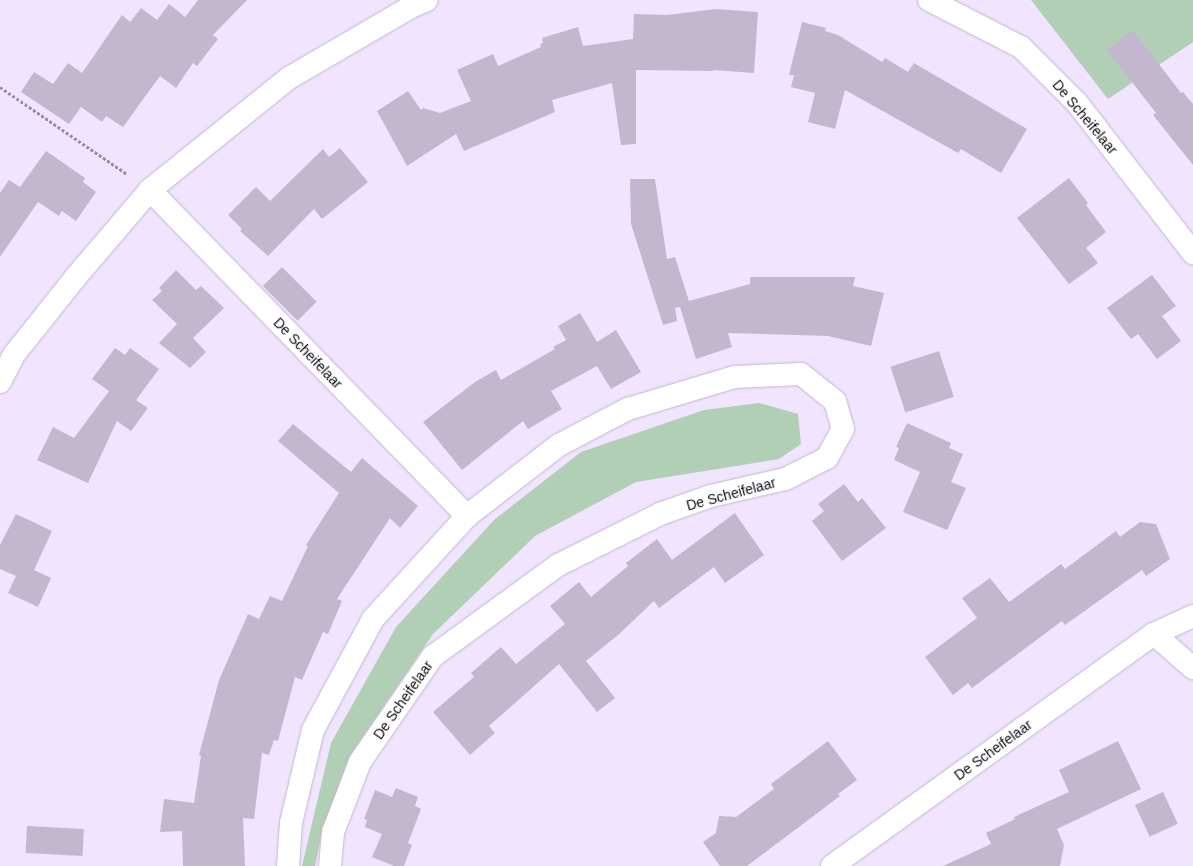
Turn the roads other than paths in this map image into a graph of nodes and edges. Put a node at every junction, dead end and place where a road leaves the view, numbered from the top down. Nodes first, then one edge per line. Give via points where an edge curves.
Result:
1 (427, 0) edge
2 (929, 0) edge
3 (150, 190) junction
4 (1193, 253) edge
5 (0, 382) edge
6 (466, 516) junction
7 (1193, 616) edge
8 (1154, 634) junction
9 (1193, 668) edge
10 (288, 866) edge
11 (330, 866) edge
12 (832, 866) edge

1 - 3 street via 289,78
2 - 4 street, De Scheifelaar via 1022,47 1077,103
3 - 5 street via 13,356
3 - 6 street, De Scheifelaar
6 - 10 street, De Scheifelaar via 373,619 313,730 291,823
6 - 11 street, De Scheifelaar via 559,445 628,409 735,377 801,374 834,401 843,429 827,458 785,479 711,496 660,514 558,565 434,656 360,762 333,832
7 - 8 street, De Scheifelaar
8 - 9 street
8 - 12 street, De Scheifelaar

